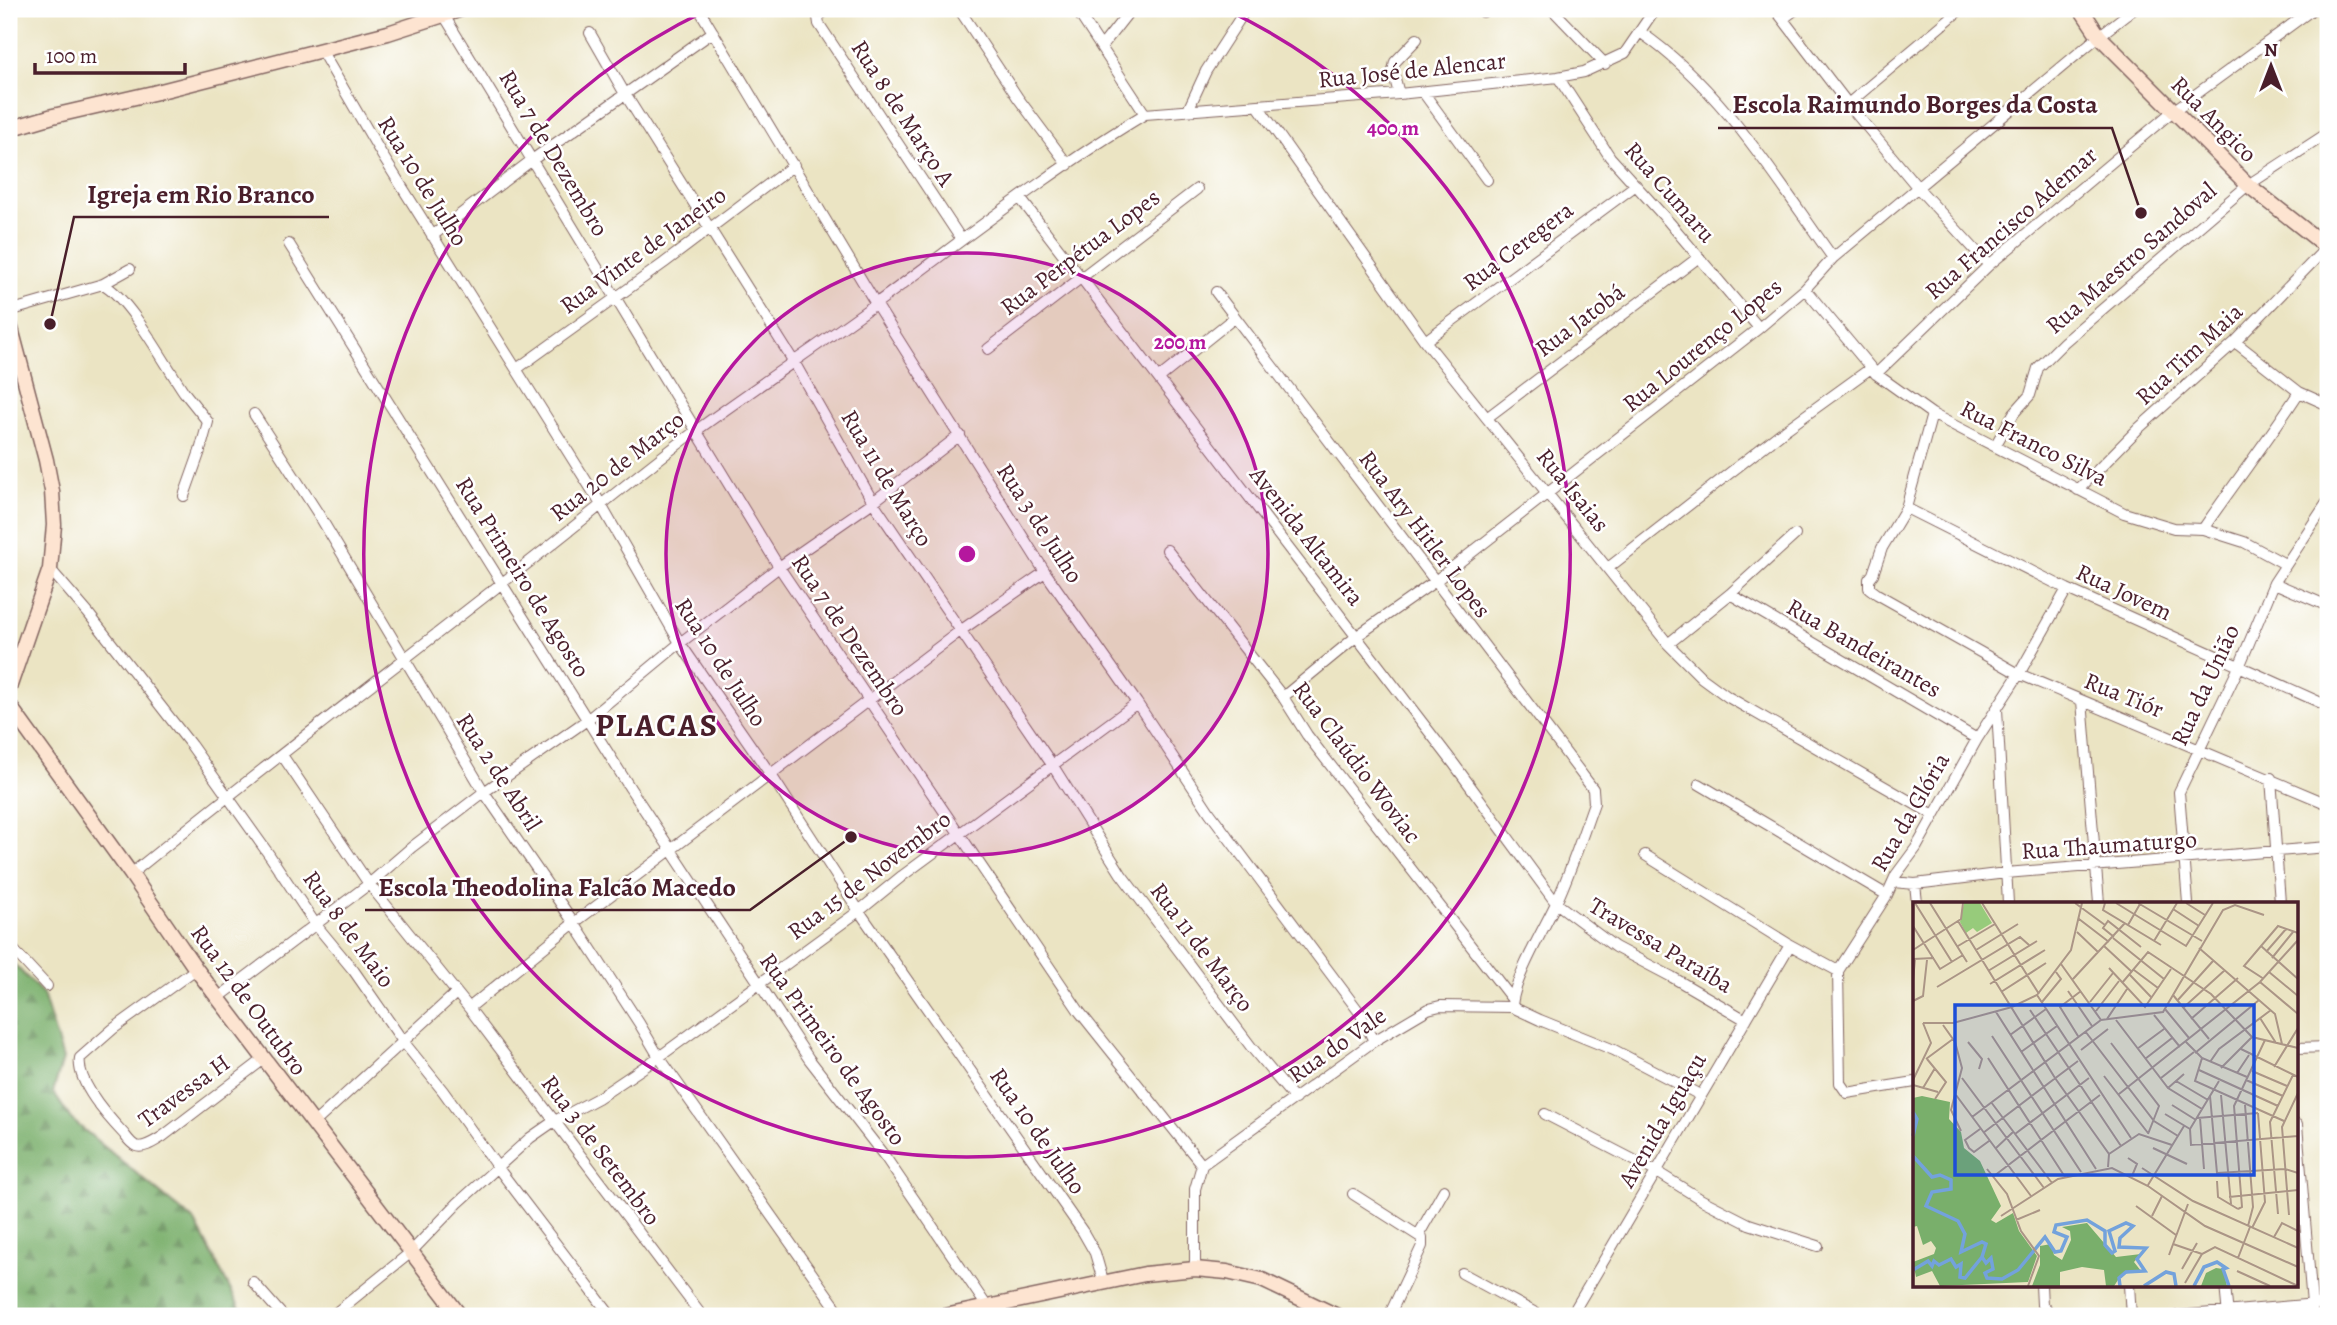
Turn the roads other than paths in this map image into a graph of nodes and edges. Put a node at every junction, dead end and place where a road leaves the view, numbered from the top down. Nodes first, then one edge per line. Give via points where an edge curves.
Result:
1 (462, 9) edge
2 (699, 9) edge
3 (826, 9) edge
4 (959, 9) edge
5 (1076, 9) edge
6 (1130, 9) edge
7 (1246, 9) edge
8 (1552, 9) edge
9 (1655, 9) edge
10 (1775, 9) edge
11 (1796, 9) edge
12 (1961, 9) edge
13 (2081, 9) edge
14 (2134, 9) edge
15 (2313, 9) edge
16 (442, 12) edge
17 (1783, 19) junction
18 (713, 32) junction
19 (1640, 32) junction
20 (590, 33) dead end
21 (2099, 36) junction
22 (1417, 39) dead end
23 (1102, 46) junction
24 (321, 50) junction
25 (1605, 64) junction
26 (1558, 77) junction
27 (1423, 92) junction
28 (625, 94) junction
29 (1399, 94) junction
30 (1848, 104) junction
31 (1258, 106) junction
32 (1188, 110) junction
33 (2174, 111) junction
34 (1145, 114) junction
35 (9, 129) edge
36 (2328, 133) edge
37 (532, 160) junction
38 (794, 165) junction
39 (1068, 165) junction
40 (1487, 180) dead end
41 (1636, 185) junction
42 (2248, 185) junction
43 (1918, 188) junction
44 (1197, 189) dead end
45 (1020, 198) junction
46 (710, 227) junction
47 (432, 236) junction
48 (961, 239) junction
49 (289, 244) dead end
50 (2328, 248) edge
51 (1699, 257) junction
52 (1833, 258) junction
53 (1989, 265) junction
54 (130, 269) dead end
55 (1081, 279) junction
56 (103, 284) junction
57 (1805, 289) junction
58 (1216, 292) dead end
59 (614, 297) junction
60 (876, 304) junction
61 (9, 310) edge
62 (1234, 318) junction
63 (9, 321) edge
64 (1759, 328) junction
65 (1425, 341) junction
66 (2235, 342) junction
67 (988, 349) dead end
68 (794, 362) junction
69 (518, 368) junction
70 (1873, 371) junction
71 (1159, 378) junction
72 (2299, 392) junction
73 (2328, 405) edge
74 (254, 414) dead end
75 (1932, 414) junction
76 (1488, 416) junction
77 (696, 431) junction
78 (960, 435) junction
79 (1995, 446) junction
80 (2078, 490) junction
81 (1548, 494) junction
82 (184, 496) dead end
83 (2328, 501) edge
84 (873, 502) junction
85 (600, 505) junction
86 (1906, 508) junction
87 (2324, 517) edge
88 (2203, 529) junction
89 (1795, 535) dead end
90 (1167, 550) dead end
91 (2285, 564) junction
92 (779, 567) junction
93 (1608, 568) junction
94 (50, 569) junction
95 (1045, 572) junction
96 (1434, 582) junction
97 (2274, 583) junction
98 (502, 584) junction
99 (2067, 589) junction
100 (1730, 594) junction
101 (2328, 606) edge
102 (960, 631) junction
103 (1357, 636) junction
104 (680, 643) junction
105 (1668, 644) junction
106 (403, 658) junction
107 (2239, 667) junction
108 (2019, 674) junction
109 (9, 688) edge
110 (1283, 697) junction
111 (2082, 701) junction
112 (869, 702) junction
113 (1137, 703) junction
114 (9, 705) edge
115 (2328, 706) edge
116 (1997, 709) junction
117 (587, 720) junction
118 (1978, 739) junction
119 (2199, 748) junction
120 (282, 755) junction
121 (1053, 766) junction
122 (771, 775) junction
123 (2271, 778) junction
124 (1699, 784) dead end
125 (484, 792) junction
126 (227, 796) junction
127 (2328, 804) edge
128 (1934, 815) junction
129 (958, 835) junction
130 (2328, 847) edge
131 (672, 851) junction
132 (2276, 852) junction
133 (1646, 855) dead end
134 (2185, 860) junction
135 (2095, 867) junction
136 (2006, 873) junction
137 (131, 874) junction
138 (1892, 882) junction
139 (369, 884) junction
140 (1916, 884) junction
141 (1887, 895) junction
142 (1917, 902) edge
143 (2008, 902) edge
144 (2099, 902) edge
145 (2189, 902) edge
146 (2280, 902) edge
147 (1556, 903) junction
148 (859, 911) junction
149 (575, 923) junction
150 (316, 925) junction
151 (9, 945) edge
152 (1790, 945) junction
153 (196, 969) junction
154 (1838, 971) junction
155 (759, 983) junction
156 (47, 986) dead end
157 (455, 994) junction
158 (218, 998) junction
159 (1512, 1003) junction
160 (468, 1008) junction
161 (1746, 1020) junction
162 (402, 1040) junction
163 (1374, 1041) junction
164 (2328, 1047) edge
165 (2298, 1048) edge
166 (659, 1057) junction
167 (264, 1059) junction
168 (1913, 1082) edge
169 (1700, 1095) junction
170 (1295, 1099) junction
171 (1545, 1114) dead end
172 (553, 1122) junction
173 (313, 1124) junction
174 (2298, 1137) edge
175 (1202, 1165) junction
176 (498, 1168) junction
177 (1657, 1172) junction
178 (1444, 1190) dead end
179 (1353, 1194) dead end
180 (1421, 1236) junction
181 (1818, 1246) dead end
182 (410, 1253) junction
183 (1195, 1269) junction
184 (1462, 1273) dead end
185 (253, 1282) dead end
186 (1104, 1284) junction
187 (2041, 1286) edge
188 (2129, 1286) edge
189 (2225, 1286) edge
190 (2328, 1303) edge
191 (2312, 1304) junction
192 (988, 1308) junction
193 (2227, 1314) edge
194 (283, 1316) edge
195 (332, 1316) edge
196 (460, 1316) edge
197 (611, 1316) edge
198 (702, 1316) edge
199 (842, 1316) edge
200 (946, 1316) edge
201 (1337, 1316) edge
202 (1390, 1316) edge
203 (1541, 1316) edge
204 (1571, 1316) edge
205 (2052, 1316) edge
206 (2131, 1316) edge
207 (2177, 1316) edge
208 (2313, 1316) edge

1 - 16 street
2 - 18 street, Rua 3 de Julho
3 - 48 street, Rua 8 de Março A via 818,17 819,24
4 - 39 street
5 - 23 street
6 - 23 street
7 - 32 street via 1206,71
8 - 25 street
9 - 19 street, Rua José de Alencar
10 - 17 street
11 - 17 street
12 - 30 street
13 - 21 street, Rua Angico
14 - 21 street, Rua Lourenço Lopes
15 - 33 street, Rua Francisco Ademar
16 - 24 street via 388,33
16 - 37 street, Rua 7 de Dezembro
17 - 30 street
18 - 28 street
18 - 38 street, Rua 3 de Julho
19 - 25 street, Rua José de Alencar via 1625,53
19 - 52 street via 1667,50 1712,96
20 - 28 street, Rua 11 de Março
21 - 33 street, Rua Angico
21 - 43 street, Rua Lourenço Lopes
22 - 29 street via 1393,66
23 - 34 street
24 - 35 street
24 - 47 street, Rua 10 de Julho
25 - 26 street, Rua José de Alencar
26 - 27 street, Rua José de Alencar
26 - 41 street, Rua Cumaru via 1611,157
27 - 29 street, Rua José de Alencar
27 - 40 street
28 - 37 street
28 - 46 street, Rua 11 de Março
29 - 31 street, Rua José de Alencar
30 - 43 street
31 - 32 street, Rua José de Alencar
31 - 65 street, Rua Isaias
32 - 34 street, Rua José de Alencar
33 - 42 street, Rua Angico
33 - 53 street, Rua Francisco Ademar
34 - 39 street, Rua 20 de Março
36 - 42 street, Rua Maestro Sandoval
37 - 47 street
37 - 59 street, Rua 7 de Dezembro
38 - 46 street, Rua Vinte de Janeiro
38 - 60 street, Rua 3 de Julho
39 - 45 street, Rua 20 de Março
41 - 51 street, Rua Cumaru
41 - 65 street, Rua Ceregera
42 - 50 street, Rua Angico
42 - 79 street, Rua Maestro Sandoval via 2038,368 2030,395
43 - 52 street, Rua Lourenço Lopes
43 - 53 street
44 - 55 street, Rua Perpétua Lopes
45 - 48 street, Rua 20 de Março
45 - 55 street, Avenida Altamira
46 - 59 street, Rua Vinte de Janeiro
46 - 68 street, Rua 11 de Março
47 - 69 street, Rua 10 de Julho
48 - 60 street, Rua 20 de Março
49 - 98 street, Rua Primeiro de Agosto
50 - 66 street, Rua Tim Maia
51 - 64 street, Rua Cumaru
51 - 76 street, Rua Jatobá
52 - 57 street, Rua Lourenço Lopes
53 - 70 street, Rua Francisco Ademar
54 - 56 street
55 - 67 street, Rua Perpétua Lopes
55 - 71 street, Avenida Altamira
56 - 61 street
56 - 82 street via 112,289 148,336 208,422
57 - 64 street, Rua Lourenço Lopes
57 - 70 street, Rua Franco Silva
58 - 62 street, Rua Ary Hitler Lopes
59 - 69 street, Rua Vinte de Janeiro
59 - 77 street, Rua 7 de Dezembro
60 - 68 street, Rua 20 de Março
60 - 78 street, Rua 3 de Julho
62 - 71 street
62 - 96 street, Rua Ary Hitler Lopes
63 - 94 street via 52,491
64 - 81 street, Rua Lourenço Lopes
65 - 76 street, Rua Isaias
66 - 72 street
66 - 80 street, Rua Tim Maia
68 - 77 street, Rua 20 de Março
68 - 84 street, Rua 11 de Março
69 - 85 street, Rua 10 de Julho
70 - 75 street, Rua Franco Silva
70 - 93 street, Rua Francisco Ademar via 1781,433
71 - 103 street, Avenida Altamira
72 - 73 street
72 - 88 street
74 - 106 street, Rua 2 de Abril
75 - 79 street, Rua Franco Silva
75 - 86 street
76 - 81 street, Rua Isaias
77 - 85 street, Rua 20 de Março
77 - 92 street, Rua 7 de Dezembro
78 - 84 street
78 - 95 street, Rua 3 de Julho
79 - 80 street, Rua Franco Silva
80 - 88 street, Rua Franco Silva via 2124,513 2174,528
81 - 93 street, Rua Isaias
81 - 96 street, Rua Lourenço Lopes
83 - 87 street, Rua da União
84 - 92 street
84 - 102 street, Rua 11 de Março
85 - 98 street, Rua 20 de Março
85 - 104 street, Rua 10 de Julho
86 - 99 street, Rua Jovem
86 - 108 street, Rua Tiór via 1882,548 1869,588
87 - 91 street, Rua da União
88 - 91 street, Rua Franco Silva via 2244,542
89 - 100 street
90 - 110 street, Rua Claúdio Woviac
91 - 97 street, Rua da União
92 - 104 street
92 - 112 street, Rua 7 de Dezembro
93 - 105 street, Rua Isaias
94 - 109 street
94 - 126 street, Rua 8 de Maio via 132,668
95 - 102 street
95 - 113 street, Rua 3 de Julho
96 - 103 street, Rua Lourenço Lopes
96 - 147 street, Rua Ary Hitler Lopes via 1593,789 1594,803
97 - 101 street
97 - 107 street, Rua da União
98 - 106 street, Rua 20 de Março
98 - 117 street, Rua Primeiro de Agosto
99 - 107 street, Rua Jovem
99 - 108 street, Rua da Glória
100 - 105 street
100 - 118 street, Rua Bandeirantes
102 - 112 street
102 - 121 street, Rua 11 de Março
103 - 110 street, Rua Lourenço Lopes
103 - 147 street, Avenida Altamira
104 - 117 street
104 - 122 street, Rua 10 de Julho
105 - 128 street, Rua Isaias via 1728,696
106 - 120 street, Rua 20 de Março
106 - 125 street, Rua 2 de Abril
107 - 115 street, Rua Jovem
107 - 119 street, Rua da União
108 - 111 street, Rua Tiór
108 - 116 street, Rua da Glória
110 - 159 street, Rua Claúdio Woviac via 1307,735
111 - 119 street, Rua Tiór
111 - 135 street
112 - 122 street
112 - 129 street, Rua 7 de Dezembro
113 - 121 street, Rua 15 de Novembro
113 - 163 street, Rua 3 de Julho via 1210,813 1360,1013
114 - 137 street, Rua 12 de Outubro
116 - 118 street, Rua da Glória
116 - 136 street
117 - 125 street
117 - 131 street, Rua Primeiro de Agosto
118 - 128 street, Rua da Glória
119 - 123 street, Rua Tiór
119 - 134 street, Rua da União via 2179,792
120 - 126 street, Rua 20 de Março
120 - 139 street, Rua 3 de Setembro
121 - 129 street, Rua 15 de Novembro
121 - 170 street, Rua 11 de Março via 1150,914
122 - 131 street
122 - 148 street, Rua 10 de Julho
123 - 127 street, Rua Tiór
123 - 132 street
124 - 141 street
125 - 139 street
125 - 149 street, Rua 2 de Abril
126 - 137 street, Rua 20 de Março
126 - 150 street, Rua 8 de Maio
128 - 138 street, Rua da Glória
129 - 148 street, Rua 15 de Novembro
129 - 175 street, Rua 7 de Dezembro via 1079,1011
130 - 132 street, Rua Thaumaturgo
131 - 149 street
131 - 155 street, Rua Primeiro de Agosto
132 - 134 street, Rua Thaumaturgo
132 - 146 street
133 - 152 street
134 - 135 street, Rua Thaumaturgo
134 - 145 street, Rua da União
135 - 136 street, Rua Thaumaturgo
135 - 144 street
136 - 140 street, Rua Thaumaturgo
136 - 143 street
137 - 153 street, Rua 12 de Outubro
138 - 140 street, Rua Thaumaturgo
138 - 141 street, Rua da Glória
139 - 150 street
139 - 157 street, Rua 3 de Setembro
140 - 142 street
141 - 154 street, Rua da Glória
147 - 159 street
147 - 161 street, Travessa Paraíba via 1615,947
148 - 155 street, Rua 15 de Novembro
148 - 186 street, Rua 10 de Julho via 1083,1232
149 - 160 street
149 - 166 street, Rua 2 de Abril
150 - 158 street
150 - 162 street, Rua 8 de Maio
151 - 156 street
152 - 154 street
152 - 161 street, Avenida Iguaçu
153 - 158 street, Rua 12 de Outubro
153 - 167 street, Travessa H via 80,1058 80,1070 107,1116 133,1145 141,1147 162,1137
154 - 168 street via 1840,1083 1844,1091
155 - 166 street, Rua 15 de Novembro
155 - 192 street, Rua Primeiro de Agosto
157 - 160 street, Rua 3 de Setembro
157 - 162 street
158 - 167 street, Rua 12 de Outubro
159 - 163 street, Rua do Vale via 1428,1009
159 - 169 street
160 - 172 street, Rua 3 de Setembro
161 - 169 street, Avenida Iguaçu
162 - 173 street
162 - 176 street, Rua 8 de Maio
163 - 170 street, Rua do Vale
164 - 165 street
166 - 172 street, Rua 15 de Novembro
166 - 199 street, Rua 2 de Abril
167 - 173 street, Rua 12 de Outubro
169 - 177 street, Avenida Iguaçu
170 - 175 street, Rua do Vale
171 - 177 street
172 - 176 street, Rua 15 de Novembro
172 - 198 street, Rua 3 de Setembro
173 - 182 street, Rua 12 de Outubro
174 - 191 street
175 - 183 street via 1195,1189
176 - 182 street, Rua 15 de Novembro
176 - 197 street, Rua 8 de Maio
177 - 181 street via 1749,1224
177 - 204 street, Avenida Iguaçu
178 - 180 street
179 - 180 street
180 - 202 street via 1422,1246
182 - 195 street, Rua 15 de Novembro
182 - 196 street, Rua 12 de Outubro
183 - 186 street
183 - 201 street via 1262,1280
184 - 203 street
185 - 194 street
186 - 192 street
187 - 205 street via 2042,1305
188 - 206 street
189 - 193 street
190 - 191 street
191 - 193 street
191 - 208 street
192 - 200 street
193 - 207 street

